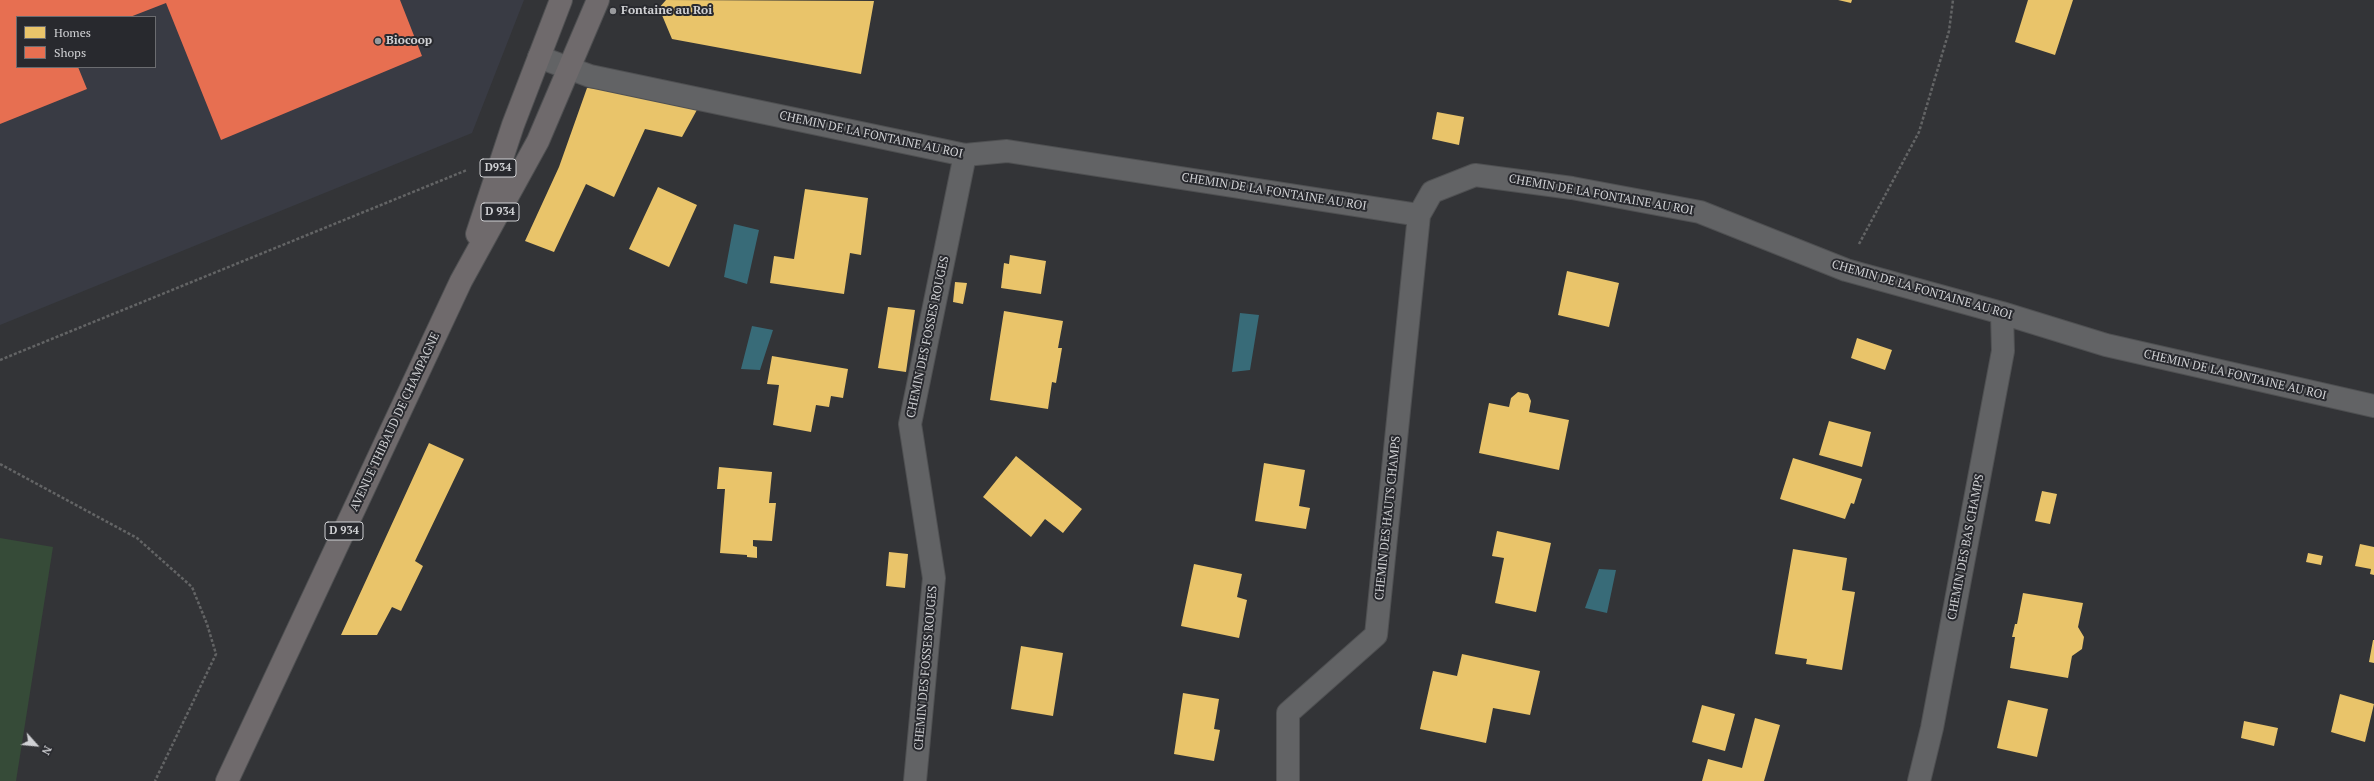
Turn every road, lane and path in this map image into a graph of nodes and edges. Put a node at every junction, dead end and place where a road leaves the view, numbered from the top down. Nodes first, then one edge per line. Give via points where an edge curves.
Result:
1 (561, 0) edge
2 (598, 0) edge
3 (1954, 0) edge
4 (539, 57) junction
5 (568, 69) junction
6 (965, 155) junction
7 (471, 169) dead end
8 (1419, 215) junction
9 (1846, 270) junction
10 (461, 281) junction
11 (2002, 313) junction
12 (0, 360) edge
13 (2374, 406) edge
14 (0, 464) edge
15 (155, 781) edge
16 (227, 781) edge
17 (915, 781) edge
18 (1288, 781) edge
19 (1919, 781) edge

1 - 4 main road, AVENUE THIBAUD DE CHAMPAGNE / D934
2 - 5 main road, AVENUE THIBAUD DE CHAMPAGNE / D 934
3 - 9 path via 1949,31 1919,132
4 - 5 street, CHEMIN DE LA FONTAINE AU ROI
4 - 10 main road, AVENUE THIBAUD DE CHAMPAGNE / D934 via 513,125
5 - 6 street, CHEMIN DE LA FONTAINE AU ROI via 590,76
5 - 10 main road, AVENUE THIBAUD DE CHAMPAGNE / D 934 via 538,141
6 - 8 street, CHEMIN DE LA FONTAINE AU ROI via 1008,151
6 - 17 street, CHEMIN DES FOSSES ROUGES via 910,424 934,578
7 - 12 path
8 - 9 street, CHEMIN DE LA FONTAINE AU ROI via 1432,192 1475,175 1572,188 1700,212
8 - 18 street, CHEMIN DES HAUTS CHAMPS via 1376,635 1288,713
9 - 11 street, CHEMIN DE LA FONTAINE AU ROI
10 - 16 main road, AVENUE THIBAUD DE CHAMPAGNE / D 934
11 - 13 street, CHEMIN DE LA FONTAINE AU ROI via 2106,346
11 - 19 street, CHEMIN DES BAS CHAMPS via 2003,351 1932,728
14 - 15 path via 136,538 192,587 216,654

